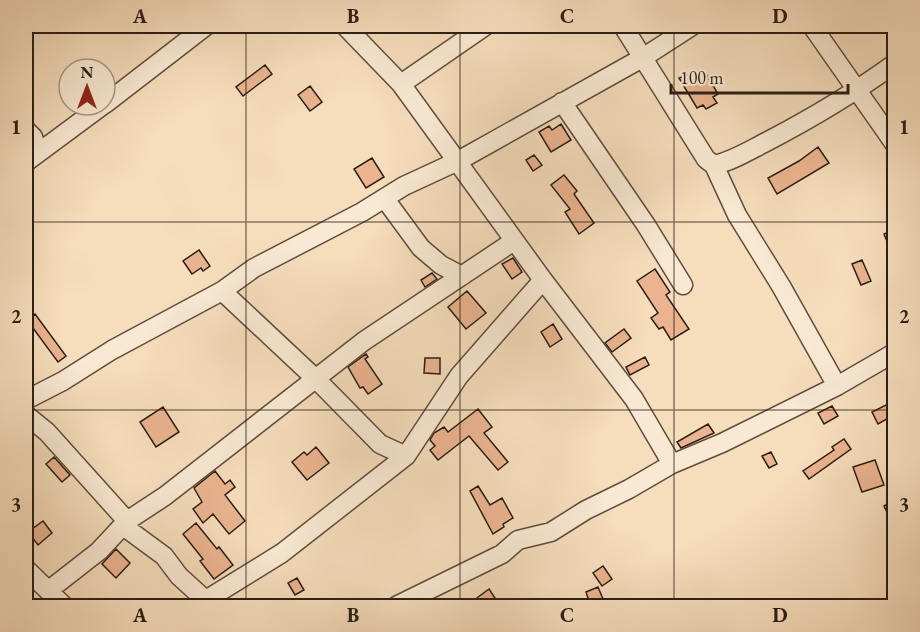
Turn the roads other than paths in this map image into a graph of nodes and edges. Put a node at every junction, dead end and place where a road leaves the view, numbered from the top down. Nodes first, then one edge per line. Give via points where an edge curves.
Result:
1 (203, 26) edge
2 (345, 26) edge
3 (485, 26) edge
4 (623, 26) edge
5 (692, 26) edge
6 (812, 26) edge
7 (644, 57) junction
8 (894, 64) edge
9 (401, 84) junction
10 (858, 91) junction
11 (117, 94) edge
12 (562, 102) junction
13 (87, 117) edge
14 (26, 130) edge
15 (894, 143) edge
16 (32, 158) edge
17 (458, 161) junction
18 (714, 165) junction
19 (385, 199) junction
20 (514, 241) junction
21 (462, 276) junction
22 (543, 280) junction
23 (683, 285) dead end
24 (222, 291) junction
25 (894, 353) edge
26 (317, 380) junction
27 (837, 386) junction
28 (26, 400) edge
29 (26, 415) edge
30 (406, 456) junction
31 (672, 464) junction
32 (127, 521) junction
33 (26, 568) edge
34 (49, 590) junction
35 (209, 603) edge
36 (64, 606) edge
37 (396, 606) edge

1 - 11 street
2 - 9 street
3 - 9 street
4 - 7 street
5 - 7 street
6 - 10 street
7 - 12 street
7 - 18 street via 706,159
8 - 10 street
9 - 17 street
10 - 15 street
10 - 18 street via 727,162
12 - 17 street
12 - 23 street
13 - 16 street
14 - 16 street via 33,137
17 - 19 street
17 - 20 street
18 - 27 street via 737,215
19 - 21 street via 421,248
19 - 24 street via 254,268
20 - 21 street
20 - 22 street
21 - 26 street via 364,341
22 - 30 street via 459,376
22 - 31 street via 634,399
24 - 26 street
24 - 28 street
25 - 27 street
26 - 30 street via 380,444
26 - 32 street
27 - 31 street
29 - 32 street via 47,432
30 - 35 street via 282,553
31 - 37 street via 550,532 518,540 502,554
32 - 34 street via 99,551
32 - 35 street via 130,531 164,556
33 - 34 street
34 - 36 street

